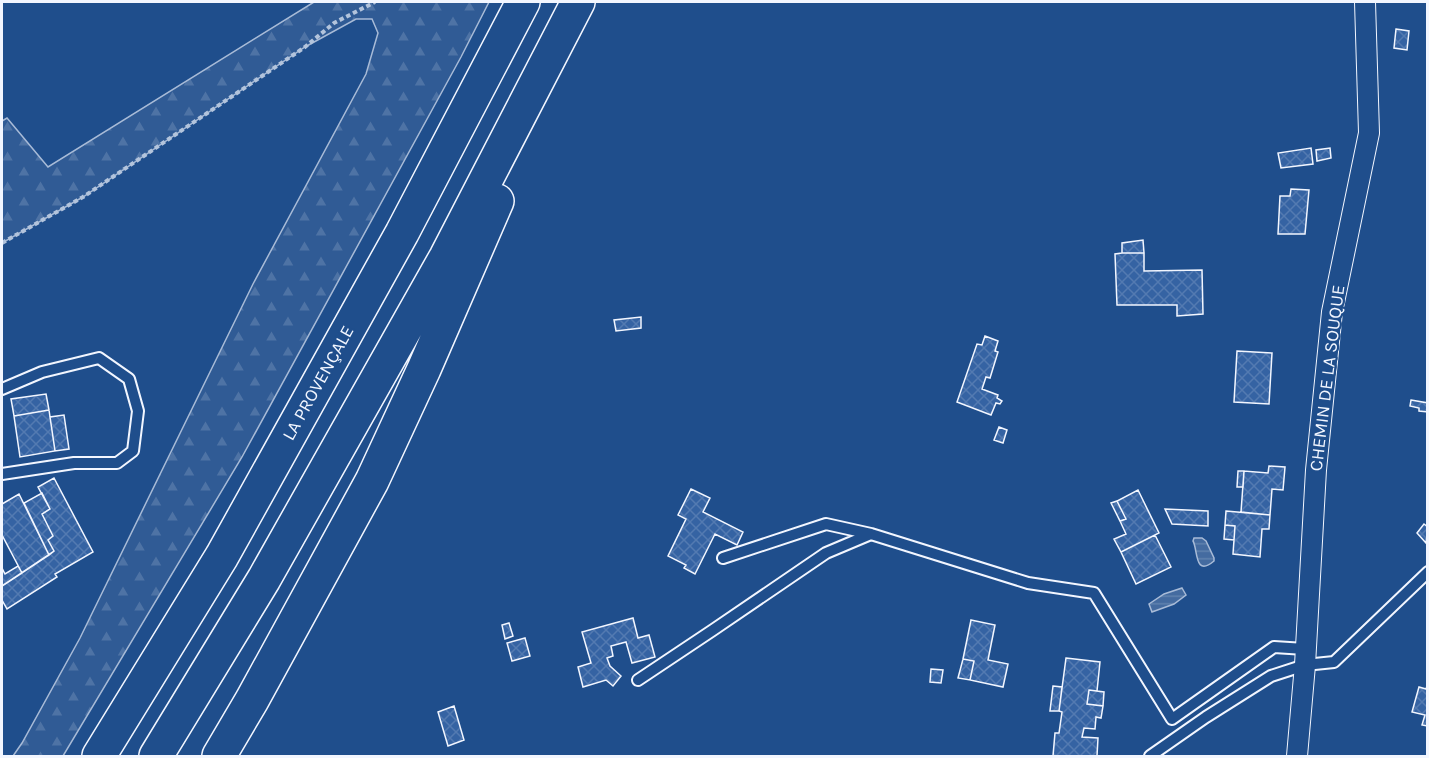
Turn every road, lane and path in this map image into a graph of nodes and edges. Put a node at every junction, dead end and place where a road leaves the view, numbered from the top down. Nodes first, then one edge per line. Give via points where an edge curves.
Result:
1 (375, 2) edge
2 (523, 2) edge
3 (579, 2) edge
4 (584, 2) edge
5 (1365, 2) edge
6 (2, 243) edge
7 (2, 389) edge
8 (2, 474) edge
9 (871, 534) junction
10 (723, 558) dead end
11 (1428, 572) edge
12 (1305, 657) junction
13 (638, 680) dead end
14 (99, 756) edge
15 (156, 756) edge
16 (219, 756) edge
17 (1150, 756) edge
18 (1297, 756) edge

1 - 6 path via 334,23 305,47 83,197
2 - 14 highway, LA PROVENÇALE via 402,233 222,556
3 - 15 highway via 434,277 264,579
4 - 16 highway via 372,481
5 - 12 street, CHEMIN DE LA SOUQUE via 1369,133 1332,312 1316,470
7 - 8 lane via 42,372 99,358 129,379 138,411 133,451 117,463 74,463
9 - 10 lane via 826,524
9 - 12 lane via 1028,583 1094,593 1172,719 1274,647
9 - 13 lane via 826,553
11 - 12 lane via 1334,662
12 - 17 lane
12 - 18 street, CHEMIN DE LA SOUQUE

